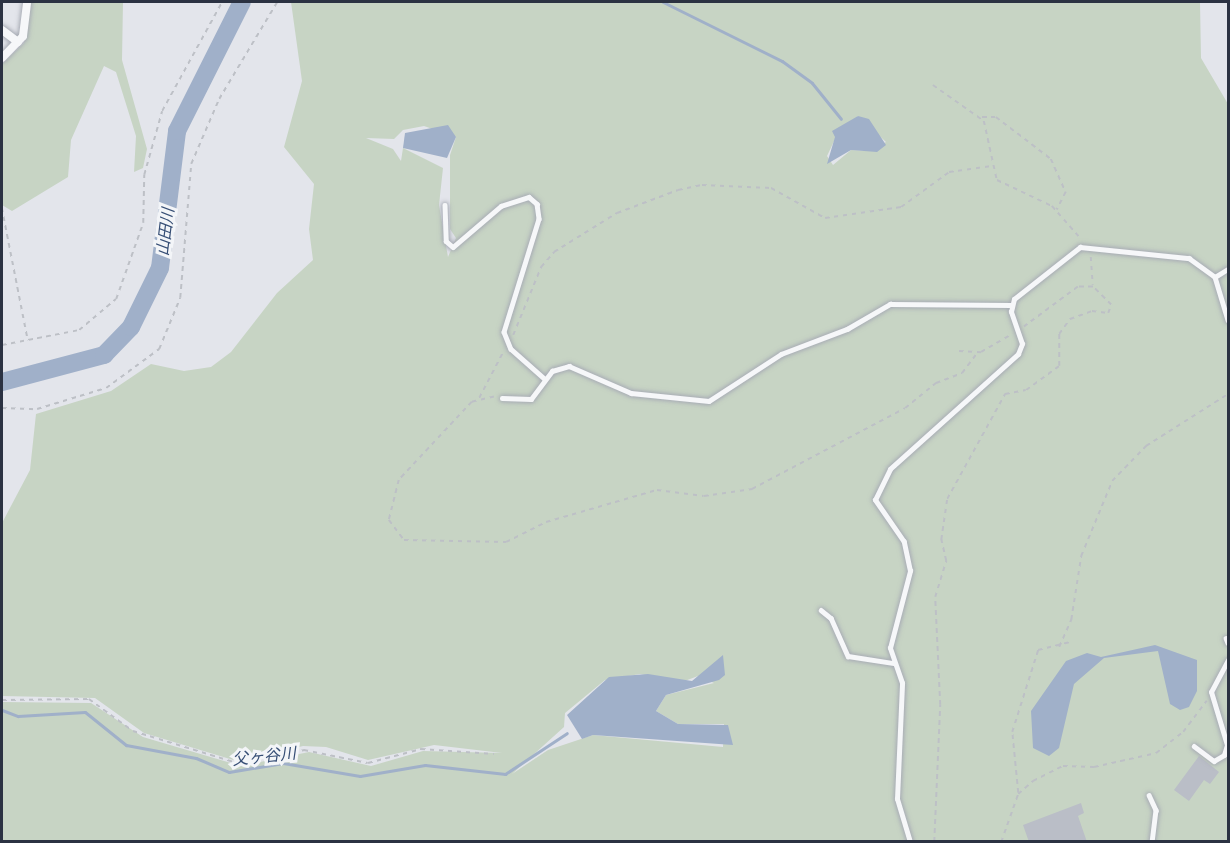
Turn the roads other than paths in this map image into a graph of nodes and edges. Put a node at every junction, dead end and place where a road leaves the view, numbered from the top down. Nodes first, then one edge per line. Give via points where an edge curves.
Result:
1 (27, 2) edge
2 (2, 30) edge
3 (18, 42) junction
4 (2, 58) edge
5 (445, 205) dead end
6 (1228, 269) edge
7 (1215, 277) junction
8 (1011, 305) junction
9 (1228, 320) edge
10 (545, 379) junction
11 (502, 398) road end
12 (821, 610) dead end
13 (1228, 660) edge
14 (893, 663) junction
15 (1194, 746) dead end
16 (1149, 795) dead end
17 (910, 842) edge
18 (1152, 842) edge

1 - 3 street
2 - 3 street
3 - 4 street
5 - 10 lane via 446,241 453,247 501,206 529,197 537,204 539,219 505,322 508,343
6 - 7 lane
7 - 8 lane via 1189,258 1086,246 1026,286
7 - 9 lane
8 - 10 lane via 890,304 847,329 781,354 720,396 701,403 631,393 576,367 559,367
8 - 14 lane via 1018,331 1018,354 890,469 878,491 878,509 899,532 910,571 890,648
10 - 11 lane via 531,399
12 - 14 lane via 831,618 848,656
13 - 15 lane via 1211,692 1227,745 1218,762
14 - 17 lane via 902,683 897,799
16 - 18 lane via 1156,810

